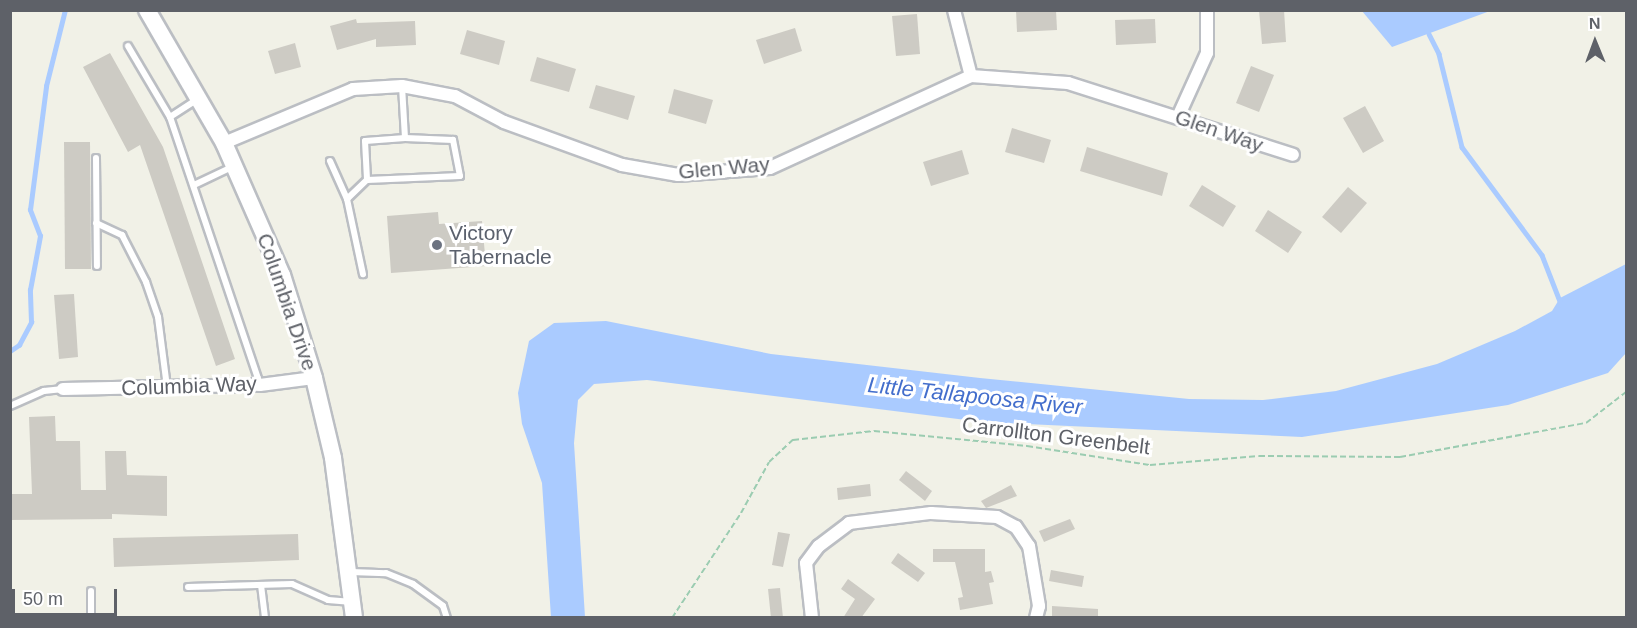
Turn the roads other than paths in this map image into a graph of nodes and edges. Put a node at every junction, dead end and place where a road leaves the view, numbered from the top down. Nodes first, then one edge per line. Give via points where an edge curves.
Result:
1 (147, 10) edge
2 (954, 10) edge
3 (1207, 10) edge
4 (128, 46) dead end
5 (971, 76) junction
6 (402, 86) junction
7 (199, 98) junction
8 (170, 117) junction
9 (1178, 117) junction
10 (405, 138) junction
11 (224, 143) junction
12 (1293, 155) dead end
13 (96, 158) dead end
14 (330, 161) dead end
15 (235, 166) junction
16 (367, 180) junction
17 (194, 185) junction
18 (347, 199) junction
19 (96, 223) junction
20 (97, 266) dead end
21 (363, 274) dead end
22 (314, 378) junction
23 (260, 385) junction
24 (167, 387) junction
25 (63, 389) joint
26 (10, 406) edge
27 (350, 572) junction
28 (261, 585) junction
29 (189, 587) dead end
30 (91, 591) dead end
31 (353, 610) edge
32 (91, 618) edge
33 (265, 618) edge
34 (447, 618) edge
35 (812, 618) edge
36 (1036, 618) edge

1 - 7 main road, Columbia Drive
2 - 5 street
3 - 9 street via 1207,53
4 - 8 lane
5 - 6 street, Glen Way via 770,168 678,175 622,165 504,122 454,96
5 - 9 street, Glen Way via 1068,83
6 - 10 lane
6 - 11 street, Glen Way via 353,89
7 - 8 lane
7 - 11 main road, Columbia Drive
8 - 17 lane
9 - 12 street, Glen Way
10 - 16 lane via 365,141
10 - 16 lane via 453,140 460,176
11 - 15 main road, Columbia Drive
13 - 19 lane
14 - 18 lane
15 - 17 lane
15 - 22 main road, Columbia Drive via 282,275
16 - 18 lane
17 - 23 lane
18 - 21 lane
19 - 20 lane
19 - 24 lane via 122,235 146,282 158,317
22 - 23 street, Columbia Way
22 - 27 main road, Columbia Drive via 333,458
23 - 24 street, Columbia Way
24 - 25 street, Columbia Way
25 - 26 lane via 36,394
27 - 31 main road, Columbia Drive
27 - 34 lane via 386,573 413,584 443,606
28 - 29 lane
28 - 31 lane via 292,584
28 - 33 lane
30 - 32 lane
35 - 36 street via 806,563 819,546 849,523 931,513 997,517 1016,527 1029,546 1039,606

